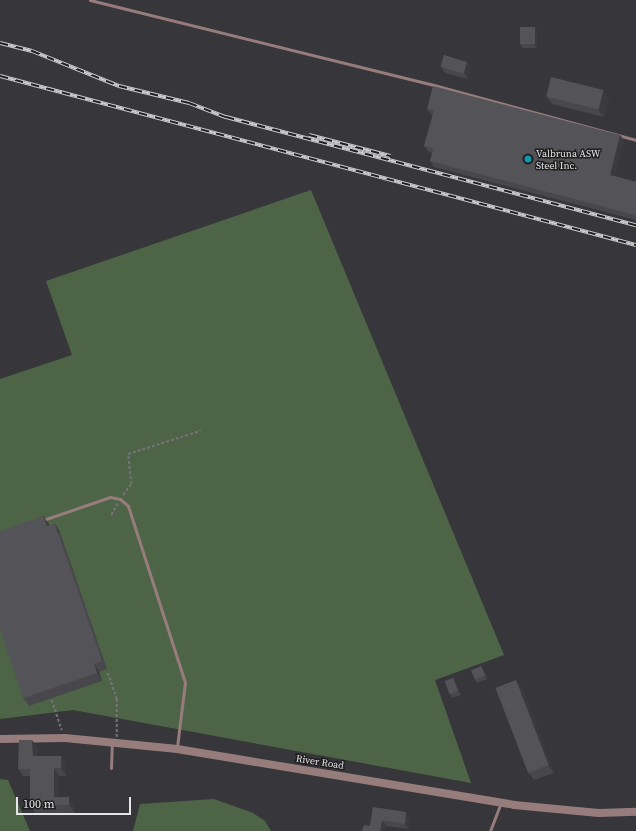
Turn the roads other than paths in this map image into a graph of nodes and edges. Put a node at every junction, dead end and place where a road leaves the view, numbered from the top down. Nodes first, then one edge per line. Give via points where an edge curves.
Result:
1 (90, 0) edge
2 (636, 140) edge
3 (35, 523) edge
4 (0, 739) edge
5 (115, 742) junction
6 (177, 749) junction
7 (111, 768) dead end
8 (501, 802) junction
9 (636, 812) edge
10 (490, 831) edge

1 - 2 lane via 430,84
3 - 6 lane via 110,497 120,499 128,506 185,682
4 - 5 street, River Road via 65,738
5 - 6 street, River Road
5 - 7 lane
6 - 8 street, River Road
8 - 9 street, River Road via 599,813
8 - 10 lane

